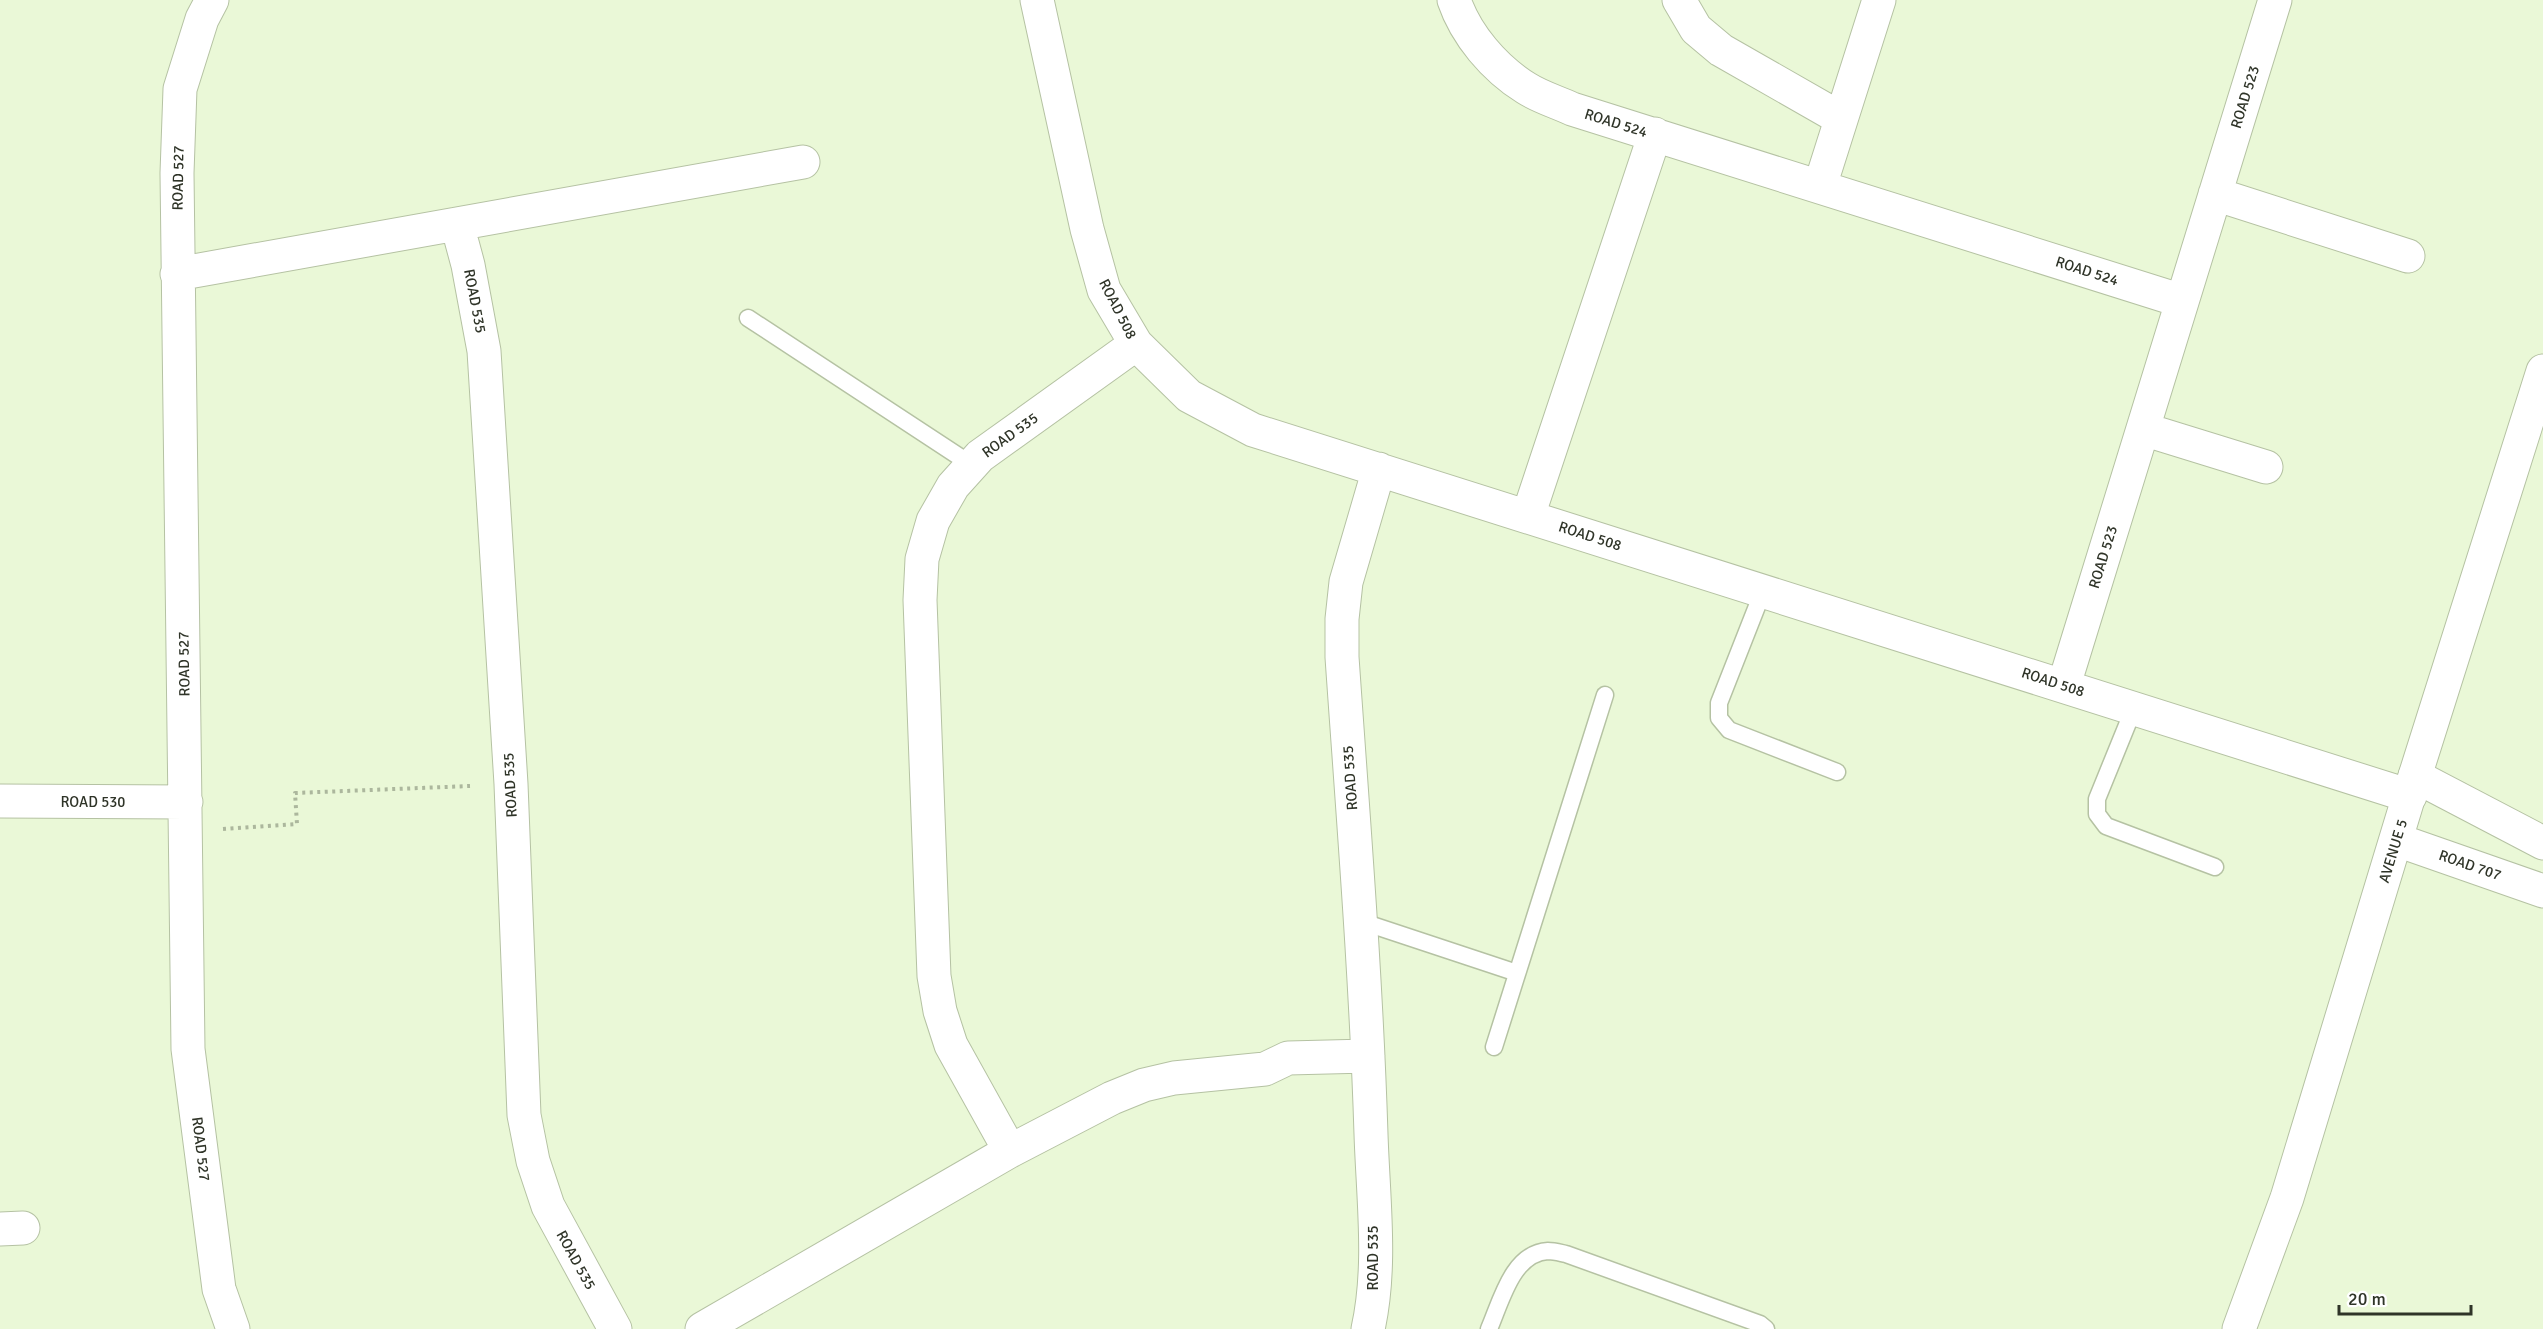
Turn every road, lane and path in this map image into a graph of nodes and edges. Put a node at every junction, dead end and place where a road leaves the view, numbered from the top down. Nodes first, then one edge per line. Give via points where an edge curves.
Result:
1 (212, 0) edge
2 (1037, 0) edge
3 (1454, 0) edge
4 (1679, 0) edge
5 (1879, 0) edge
6 (2275, 0) edge
7 (1840, 118) junction
8 (1655, 134) junction
9 (803, 162) dead end
10 (1820, 186) junction
11 (2215, 194) junction
12 (457, 224) junction
13 (2408, 256) dead end
14 (177, 274) junction
15 (2182, 301) junction
16 (748, 318) dead end
17 (1136, 344) junction
18 (2543, 371) edge
19 (2143, 429) junction
20 (972, 465) junction
21 (2266, 467) dead end
22 (1379, 470) junction
23 (1528, 516) junction
24 (1763, 591) junction
25 (2064, 685) junction
26 (1605, 695) dead end
27 (2134, 708) junction
28 (1837, 772) dead end
29 (511, 784) junction
30 (2413, 786) junction
31 (0, 801) edge
32 (186, 802) junction
33 (233, 829) dead end
34 (2397, 840) junction
35 (2543, 843) edge
36 (2215, 867) dead end
37 (2543, 891) edge
38 (1360, 921) junction
39 (1517, 973) junction
40 (1494, 1047) dead end
41 (1369, 1068) junction
42 (1010, 1151) junction
43 (233, 1329) edge
44 (615, 1329) edge
45 (702, 1329) edge
46 (1368, 1329) edge
47 (1489, 1329) edge
48 (1766, 1329) edge
49 (2239, 1329) edge

1 - 14 street, ROAD 527 via 180,89
2 - 17 street, ROAD 508 via 1104,290
3 - 8 street, ROAD 524 via 1459,15 1487,56 1526,88 1572,109
4 - 7 street via 1696,29 1722,50
5 - 7 street
6 - 11 street, ROAD 523
7 - 10 street
8 - 10 street, ROAD 524
8 - 23 street
9 - 12 street
10 - 15 street, ROAD 524
11 - 13 street
11 - 15 street, ROAD 523
12 - 14 street
12 - 29 street, ROAD 535 via 484,351
14 - 32 street, ROAD 527
15 - 19 street, ROAD 523
16 - 20 lane
17 - 20 street, ROAD 535
17 - 22 street, ROAD 508 via 1189,396 1253,430
18 - 30 street, AVENUE 5
19 - 21 street
19 - 25 street, ROAD 523
20 - 42 street, ROAD 535 via 953,486 933,521 922,559 920,600 934,976 951,1045
22 - 23 street, ROAD 508
22 - 38 street, ROAD 535 via 1346,582 1342,619
23 - 24 street, ROAD 508
24 - 25 street, ROAD 508
24 - 28 lane via 1719,703 1719,718 1729,730
25 - 27 street, ROAD 508
26 - 39 lane
27 - 30 street, ROAD 508
27 - 36 lane via 2097,799 2097,814 2106,826
29 - 33 path via 295,794 297,824
29 - 44 street, ROAD 535 via 524,1115 533,1161 548,1206
30 - 34 street, AVENUE 5
30 - 35 street
31 - 32 street, ROAD 530
32 - 43 street, ROAD 527 via 188,1049 219,1289
34 - 37 street, ROAD 707
34 - 49 street, AVENUE 5 via 2287,1198
38 - 39 lane
38 - 41 street, ROAD 535
39 - 40 lane
41 - 42 street via 1300,1057 1265,1068 1174,1078 1112,1098
41 - 46 street, ROAD 535 via 1375,1270
42 - 45 street
47 - 48 lane via 1515,1270 1529,1257 1547,1251 1566,1254

